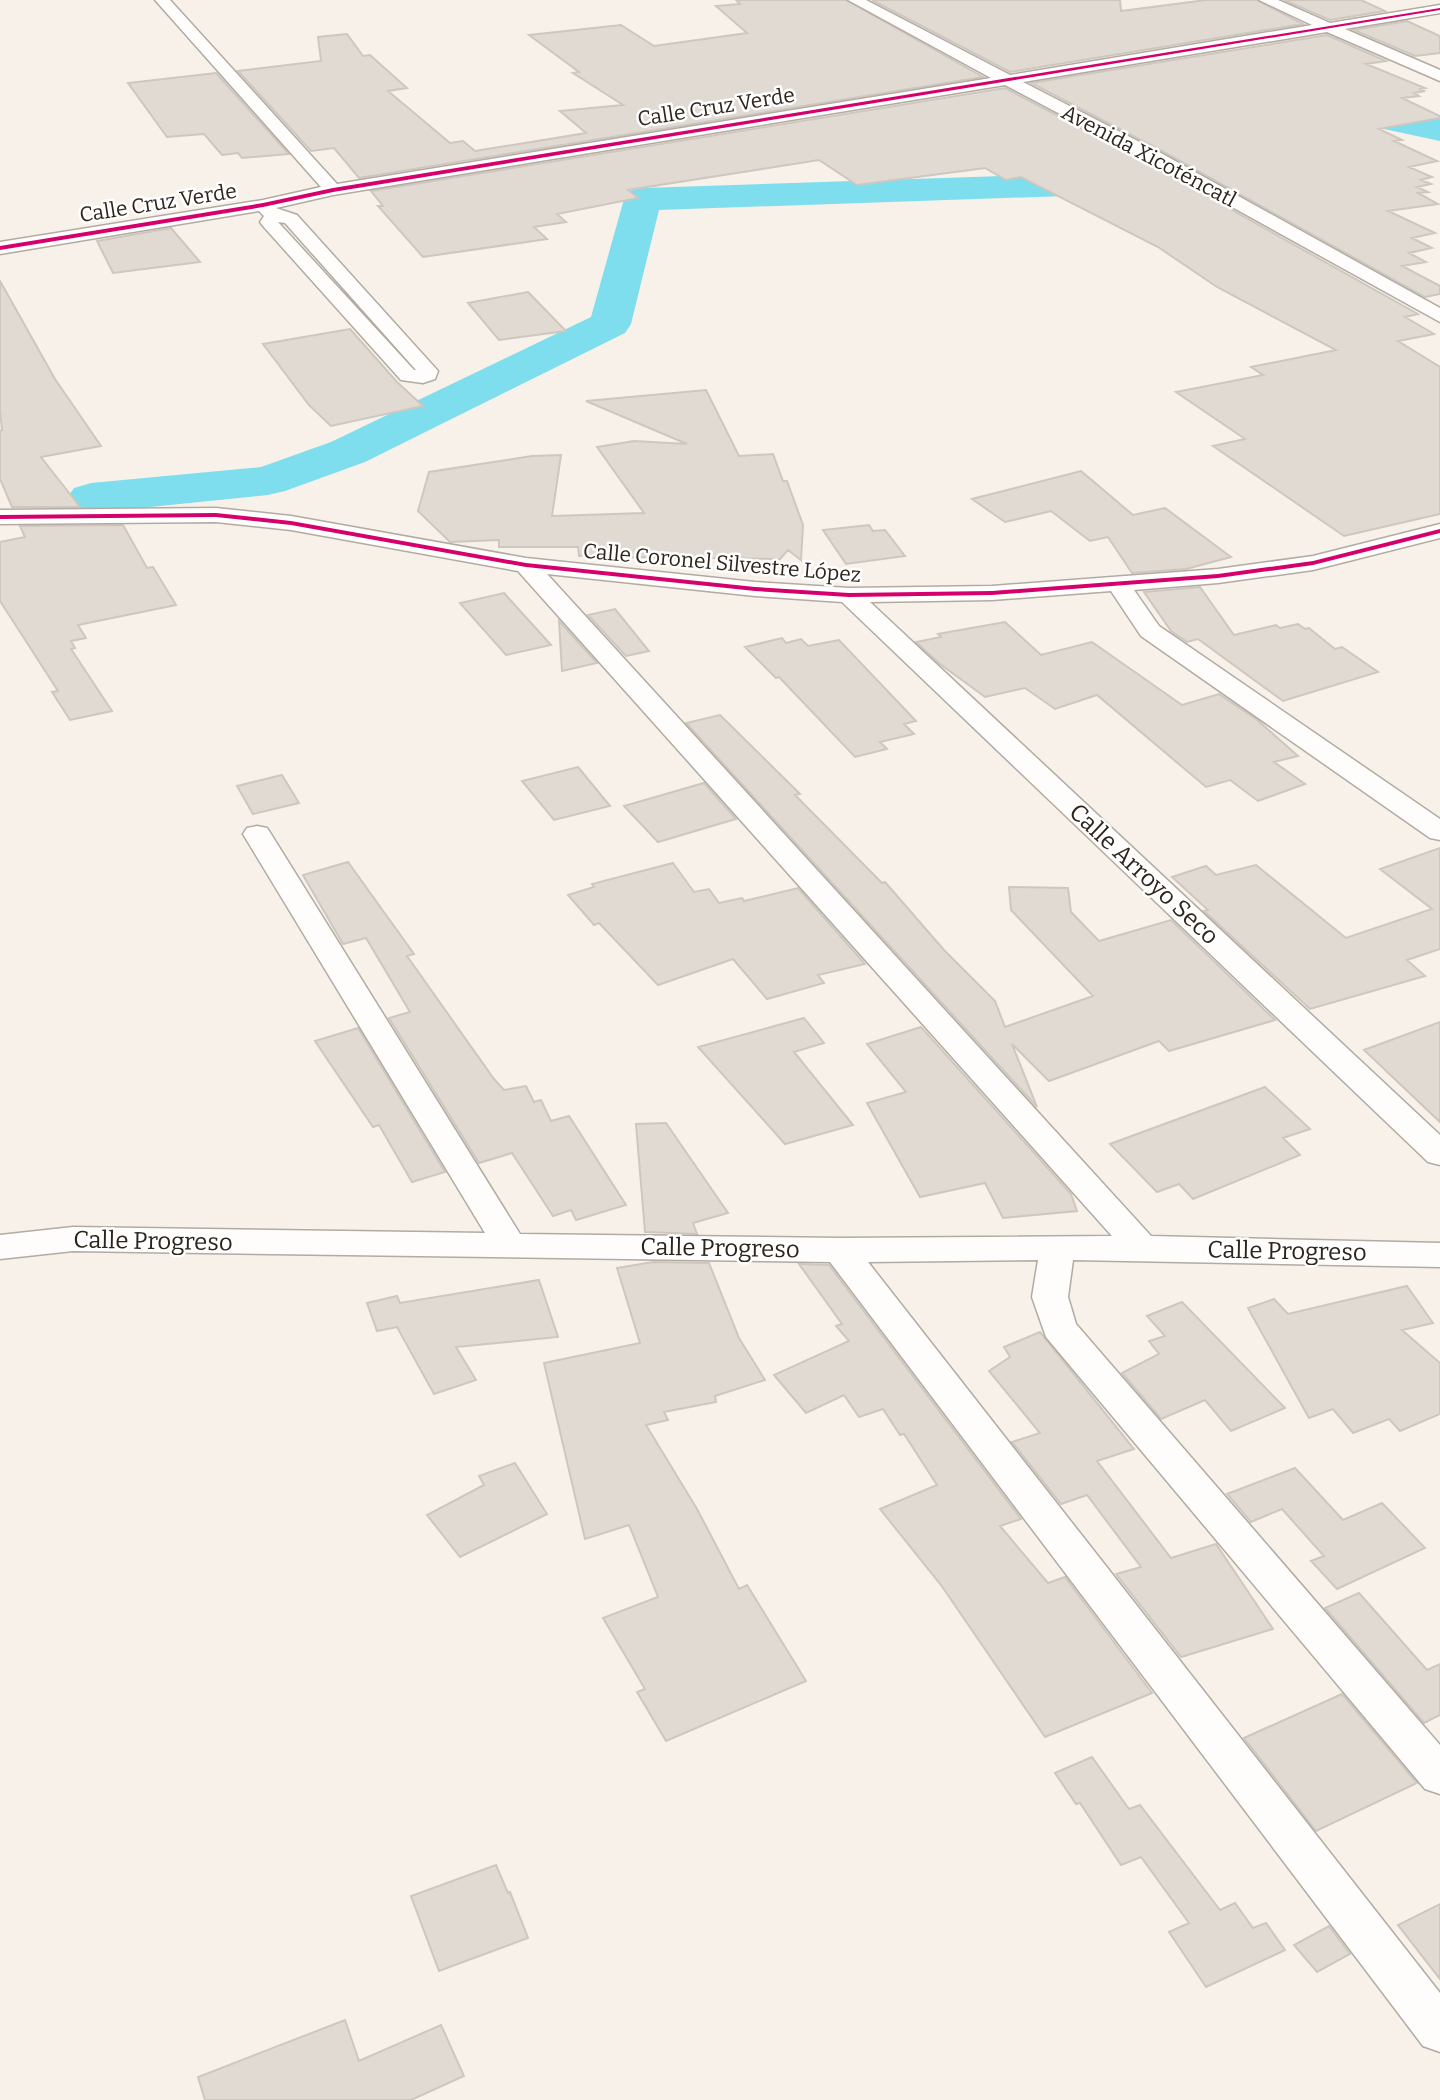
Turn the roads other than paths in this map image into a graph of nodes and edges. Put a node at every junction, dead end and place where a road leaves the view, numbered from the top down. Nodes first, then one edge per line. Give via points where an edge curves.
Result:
1 (162, 0) edge
2 (855, 0) edge
3 (1266, 0) edge
4 (1440, 9) edge
5 (1326, 27) junction
6 (1440, 76) edge
7 (1004, 79) junction
8 (333, 190) junction
9 (268, 210) junction
10 (0, 248) edge
11 (1440, 316) edge
12 (0, 517) edge
13 (1440, 531) edge
14 (526, 565) junction
15 (1118, 584) junction
16 (849, 595) junction
17 (1440, 832) edge
18 (257, 834) dead end
19 (1440, 1154) edge
20 (510, 1246) junction
21 (0, 1247) edge
22 (1057, 1247) junction
23 (1142, 1248) junction
24 (840, 1250) junction
25 (1440, 1255) edge
26 (1440, 1776) edge
27 (1440, 2029) edge

1 - 8 street
2 - 7 street, Avenida Xicoténcatl
3 - 5 street
4 - 5 street, Calle Cruz Verde
5 - 6 street
5 - 7 street, Calle Cruz Verde
7 - 8 street, Calle Cruz Verde
7 - 11 street, Avenida Xicoténcatl via 1153,156
8 - 9 street, Calle Cruz Verde
9 - 9 street via 269,222 408,376 428,375 291,219
9 - 10 street, Calle Cruz Verde
12 - 14 street, Calle Coronel Silvestre López via 229,517 291,523
13 - 15 street, Calle Coronel Silvestre López via 1313,563
14 - 16 street, Calle Coronel Silvestre López
14 - 23 street
15 - 16 street, Calle Coronel Silvestre López via 992,593
15 - 17 street via 1150,631
16 - 19 street, Calle Arroyo Seco
18 - 20 street
20 - 21 street, Calle Progreso via 73,1239
20 - 24 street, Calle Progreso
22 - 23 street, Calle Progreso
22 - 24 street, Calle Progreso
22 - 26 street via 1050,1297 1059,1328
23 - 25 street, Calle Progreso
24 - 27 street

